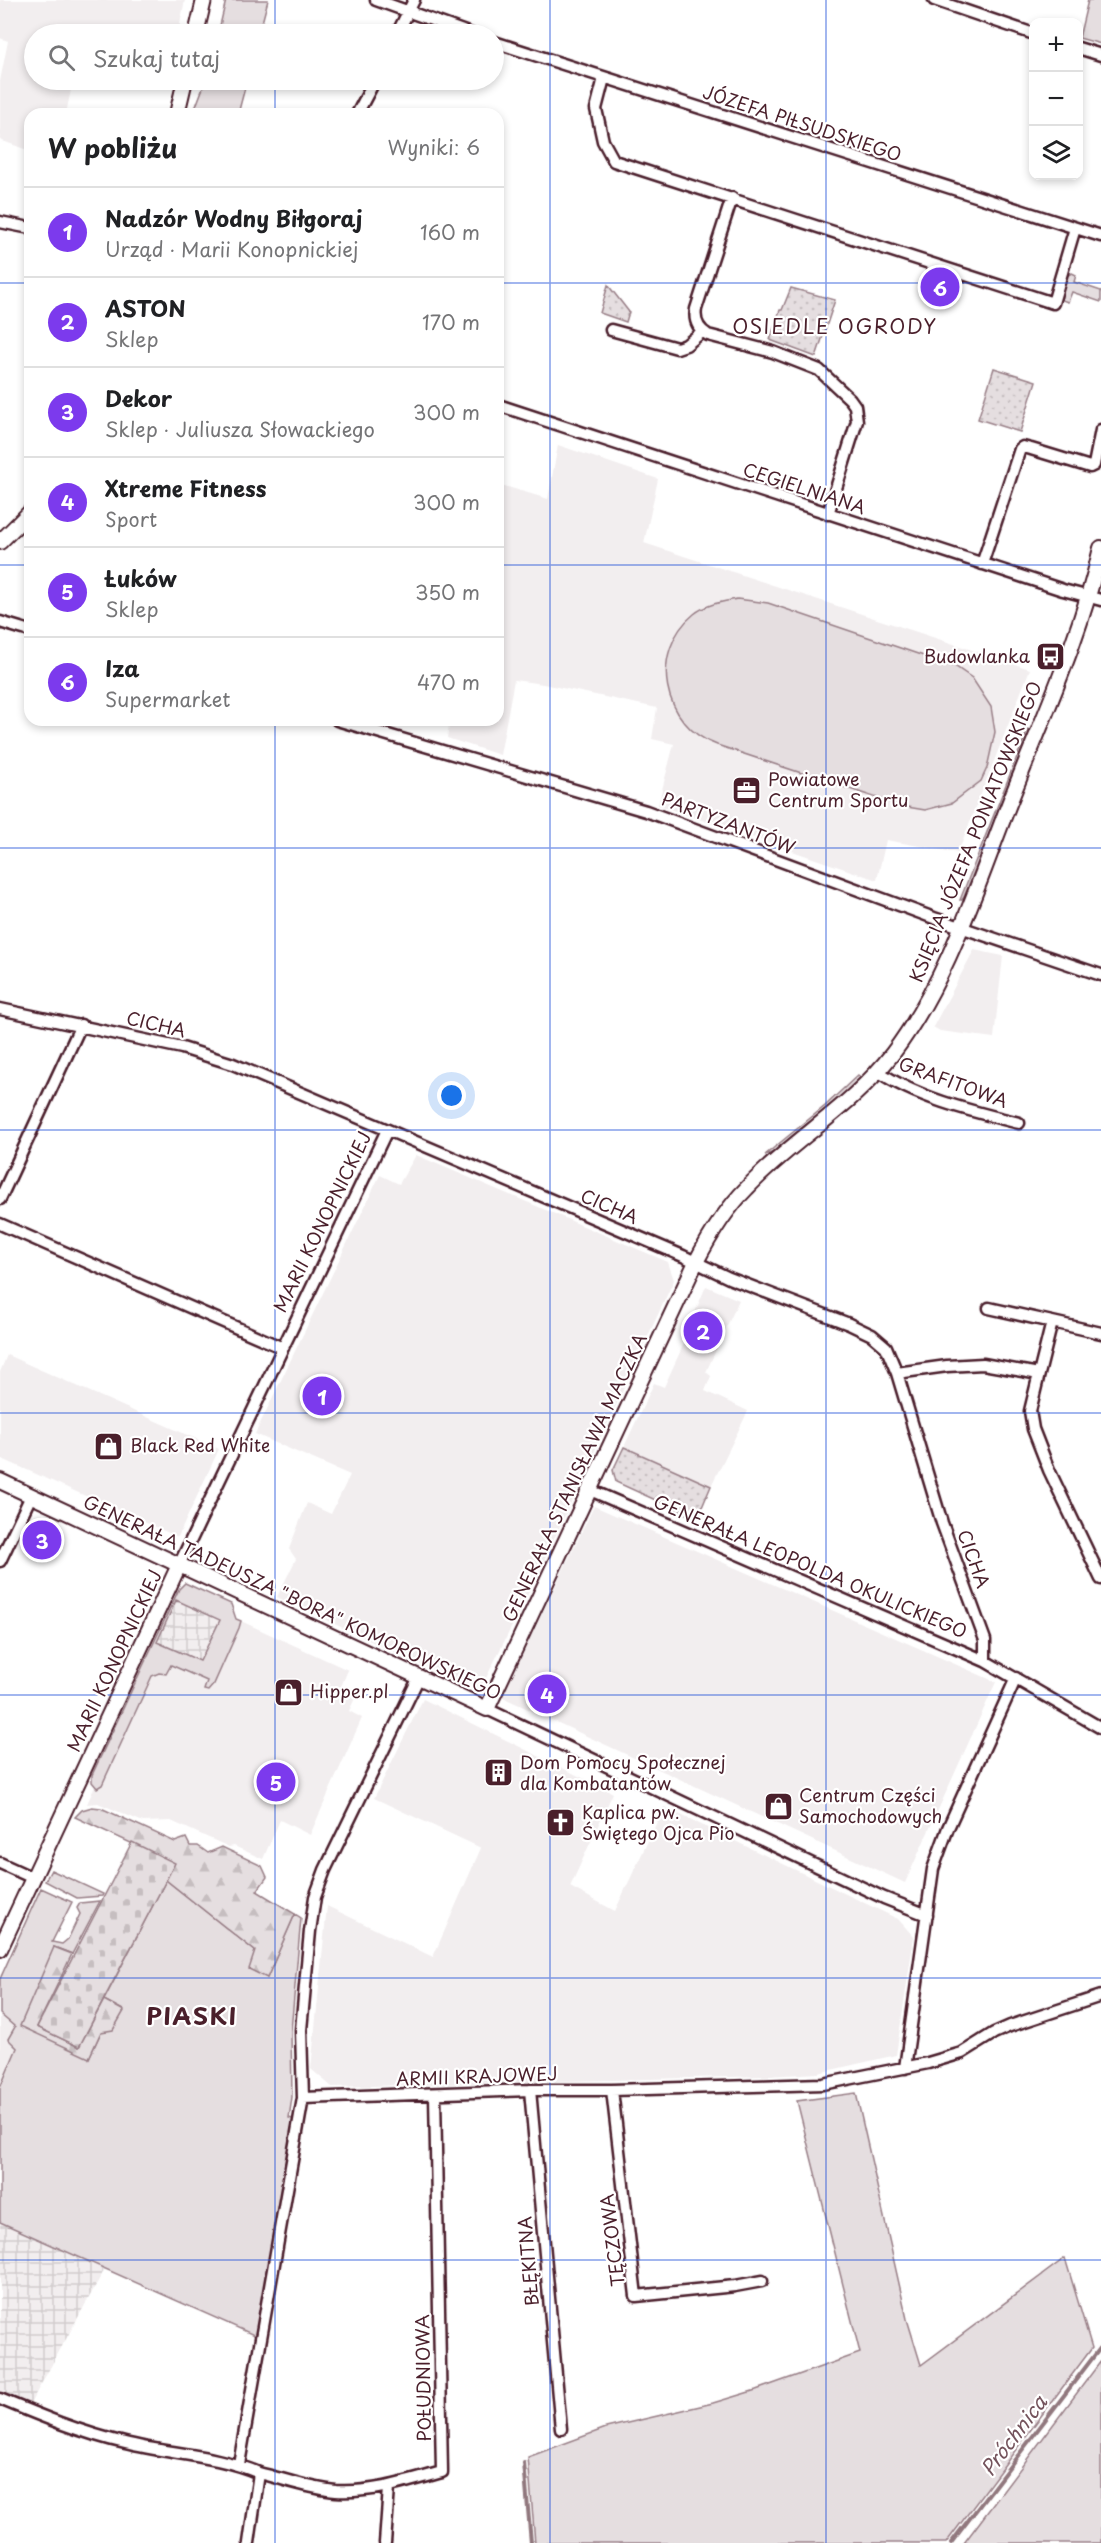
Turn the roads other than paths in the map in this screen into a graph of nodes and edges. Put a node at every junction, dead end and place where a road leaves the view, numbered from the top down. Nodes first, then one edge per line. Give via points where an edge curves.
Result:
1 (204, 0) edge
2 (376, 0) edge
3 (414, 0) edge
4 (934, 0) edge
5 (408, 12) junction
6 (198, 24) edge
7 (402, 24) edge
8 (442, 24) edge
9 (1029, 32) edge
10 (504, 45) edge
11 (1083, 50) edge
12 (1101, 55) edge
13 (604, 78) junction
14 (183, 90) edge
15 (370, 90) edge
16 (178, 108) edge
17 (360, 108) edge
18 (732, 198) junction
19 (0, 222) edge
20 (24, 227) edge
21 (1075, 228) junction
22 (1101, 236) edge
23 (611, 330) dead end
24 (702, 332) junction
25 (504, 407) edge
26 (1101, 430) edge
27 (828, 514) junction
28 (24, 518) edge
29 (0, 542) edge
30 (1101, 549) edge
31 (982, 564) junction
32 (1095, 598) edge
33 (0, 622) edge
34 (24, 629) edge
35 (358, 726) edge
36 (960, 927) junction
37 (1101, 975) edge
38 (0, 1010) edge
39 (81, 1025) junction
40 (878, 1071) junction
41 (1019, 1123) dead end
42 (387, 1130) junction
43 (0, 1199) edge
44 (0, 1224) edge
45 (696, 1262) junction
46 (989, 1308) dead end
47 (1052, 1322) junction
48 (1101, 1333) edge
49 (283, 1348) junction
50 (897, 1373) junction
51 (1039, 1374) junction
52 (0, 1481) edge
53 (590, 1490) junction
54 (31, 1496) junction
55 (0, 1562) edge
56 (179, 1565) junction
57 (1101, 1579) edge
58 (985, 1660) junction
59 (419, 1677) junction
60 (1016, 1678) junction
61 (487, 1709) junction
62 (1101, 1728) edge
63 (0, 1863) edge
64 (33, 1878) junction
65 (927, 1915) junction
66 (0, 1949) edge
67 (1101, 1996) edge
68 (905, 2068) junction
69 (530, 2090) junction
70 (612, 2090) junction
71 (435, 2095) junction
72 (303, 2098) junction
73 (762, 2281) dead end
74 (0, 2399) edge
75 (561, 2429) dead end
76 (239, 2464) junction
77 (259, 2473) junction
78 (389, 2488) junction
79 (249, 2543) edge
80 (385, 2543) edge

1 - 6 street
2 - 5 street
3 - 5 street
4 - 9 street
5 - 7 street
5 - 8 street
10 - 13 street, JÓZEFA PIŁSUDSKIEGO
11 - 12 street
13 - 18 street via 596,109 611,159
13 - 21 street, JÓZEFA PIŁSUDSKIEGO
14 - 16 street
15 - 17 street
18 - 21 street via 1053,303
18 - 24 street via 695,313
19 - 20 street
21 - 22 street, JÓZEFA PIŁSUDSKIEGO
23 - 24 street via 677,348
24 - 27 street via 819,370 855,406 857,421
25 - 27 street, CEGIELNIANA
26 - 31 street via 1094,465 1090,467 1020,449
27 - 31 street, CEGIELNIANA
28 - 29 street
30 - 32 street, KSIĘCIA JÓZEFA PONIATOWSKIEGO
31 - 32 street, CEGIELNIANA
32 - 36 street, KSIĘCIA JÓZEFA PONIATOWSKIEGO
33 - 34 street
35 - 36 street, PARTYZANTÓW via 635,807
36 - 37 street, PARTYZANTÓW
36 - 40 street, KSIĘCIA JÓZEFA PONIATOWSKIEGO via 921,1012
38 - 39 street, CICHA
39 - 42 street, CICHA via 204,1054
39 - 43 street
40 - 41 street, GRAFITOWA via 909,1088
40 - 45 street, KSIĘCIA JÓZEFA PONIATOWSKIEGO via 840,1109 746,1189 720,1220
42 - 45 street, CICHA
42 - 49 street, MARII KONOPNICKIEJ
44 - 49 street
45 - 50 street, CICHA via 868,1332 886,1347
45 - 53 street, GENERAŁA STANISŁAWA MACZKA
46 - 47 street
47 - 48 street
47 - 51 street
49 - 56 street, MARII KONOPNICKIEJ
50 - 51 street via 982,1364
50 - 58 street, CICHA via 942,1523 985,1640
51 - 57 street via 1030,1411 1033,1429
52 - 54 street, GENERAŁA TADEUSZA "BORA" KOMOROWSKIEGO
53 - 58 street, GENERAŁA LEOPOLDA OKULICKIEGO
53 - 61 street, GENERAŁA STANISŁAWA MACZKA
54 - 55 street
54 - 56 street, GENERAŁA TADEUSZA "BORA" KOMOROWSKIEGO
56 - 59 street, GENERAŁA TADEUSZA "BORA" KOMOROWSKIEGO
56 - 64 street, MARII KONOPNICKIEJ
58 - 60 street, GENERAŁA LEOPOLDA OKULICKIEGO
59 - 61 street, GENERAŁA TADEUSZA "BORA" KOMOROWSKIEGO
59 - 72 street via 315,1897 303,2008
60 - 62 street, GENERAŁA LEOPOLDA OKULICKIEGO
60 - 65 street via 939,1849
61 - 65 street, GENERAŁA TADEUSZA "BORA" KOMOROWSKIEGO
63 - 64 street
64 - 66 street, MARII KONOPNICKIEJ
65 - 68 street
67 - 68 street, ARMII KRAJOWEJ via 1010,2026 962,2053
68 - 70 street, ARMII KRAJOWEJ via 806,2085
69 - 70 street, ARMII KRAJOWEJ
69 - 71 street, ARMII KRAJOWEJ
69 - 75 street, BŁĘKITNA
70 - 73 street, TĘCZOWA via 636,2296
71 - 72 street, ARMII KRAJOWEJ
71 - 78 street, POŁUDNIOWA via 442,2472
72 - 76 street
74 - 76 street via 123,2443
76 - 77 street
77 - 78 street, POŁUDNIOWA via 335,2491
77 - 79 street
78 - 80 street

